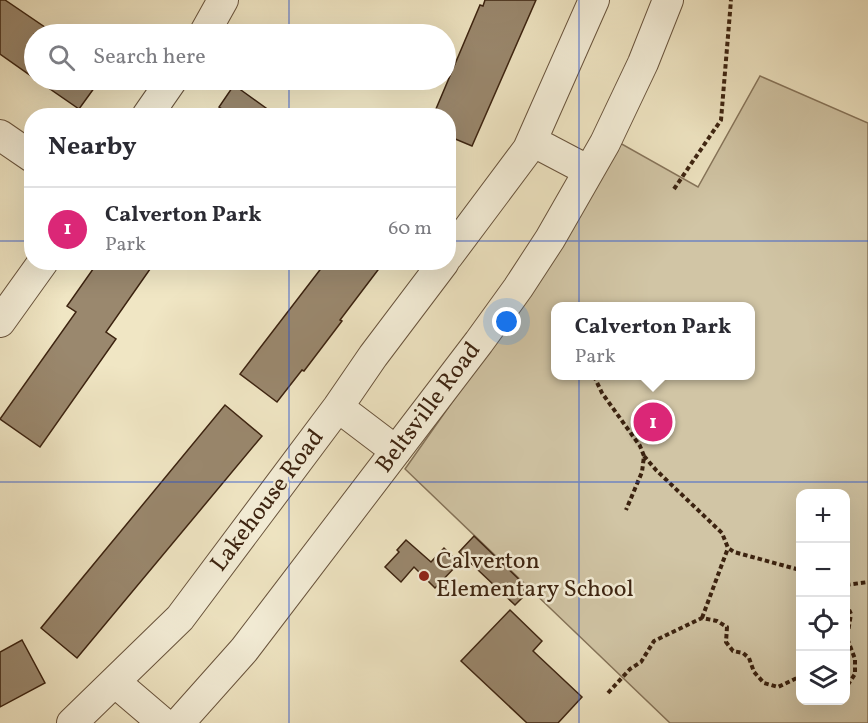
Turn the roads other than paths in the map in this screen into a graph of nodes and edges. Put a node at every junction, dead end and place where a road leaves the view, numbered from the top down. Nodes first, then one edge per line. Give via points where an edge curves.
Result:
1 (224, 0) edge
2 (594, 0) edge
3 (668, 0) edge
4 (210, 24) edge
5 (165, 90) edge
6 (153, 108) edge
7 (0, 135) edge
8 (532, 141) junction
9 (24, 152) edge
10 (589, 171) junction
11 (456, 245) edge
12 (37, 270) edge
13 (438, 270) edge
14 (0, 322) edge
15 (338, 407) junction
16 (396, 451) junction
17 (116, 682) junction
18 (72, 723) edge
19 (163, 723) edge
20 (179, 723) edge

1 - 4 street
2 - 8 street
3 - 10 street, Beltsville Road via 643,63
5 - 6 street
7 - 9 street
8 - 10 street
8 - 11 street
10 - 16 street, Beltsville Road via 518,288
12 - 14 street
13 - 15 street, Lakehouse Road
15 - 16 street
15 - 17 street, Lakehouse Road via 180,618
16 - 20 street, Beltsville Road via 244,651
17 - 18 street, Lakehouse Road
17 - 19 street

